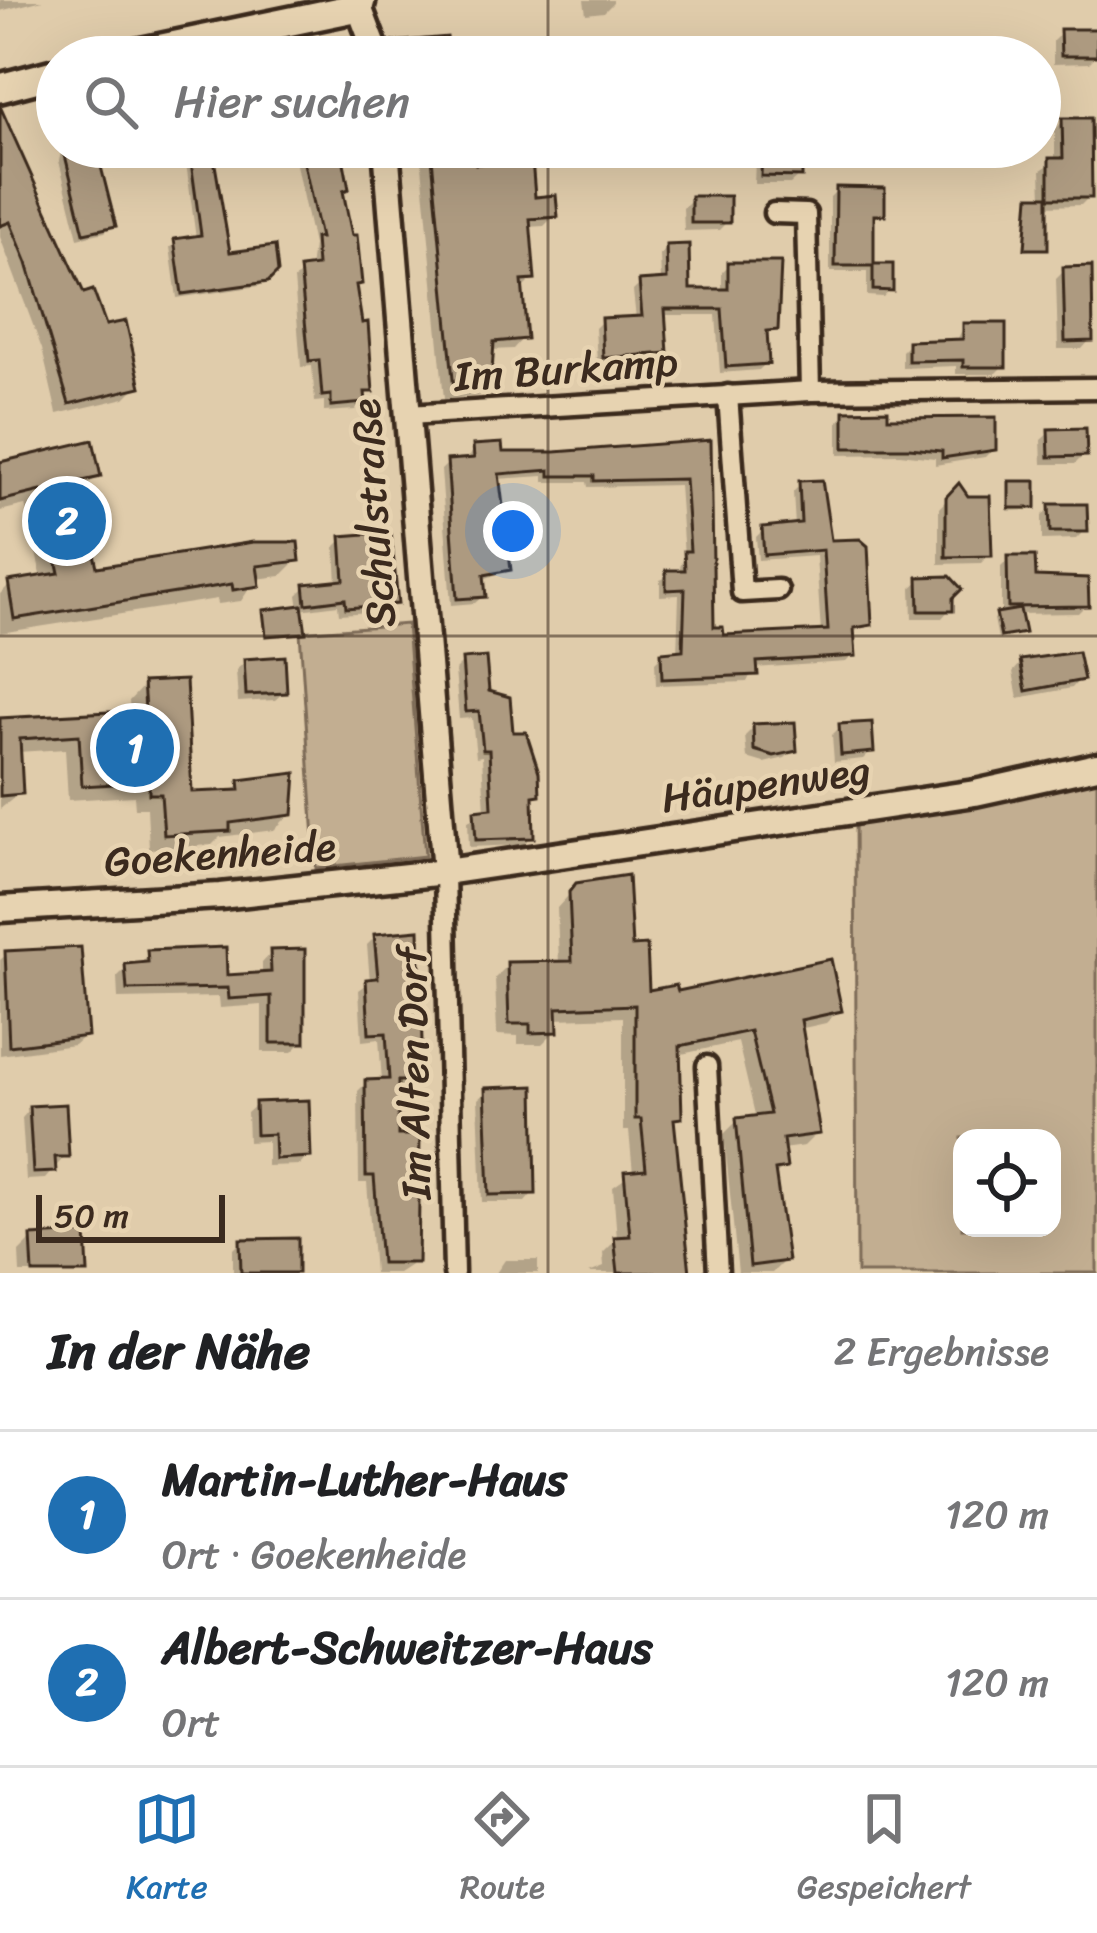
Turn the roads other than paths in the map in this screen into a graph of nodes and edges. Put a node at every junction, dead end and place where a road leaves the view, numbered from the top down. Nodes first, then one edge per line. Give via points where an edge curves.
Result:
1 (360, 3) edge
2 (213, 36) edge
3 (371, 36) edge
4 (36, 79) edge
5 (0, 88) edge
6 (388, 168) edge
7 (774, 213) dead end
8 (1097, 388) edge
9 (811, 391) junction
10 (728, 395) junction
11 (408, 415) junction
12 (778, 590) dead end
13 (1097, 766) edge
14 (445, 872) junction
15 (0, 909) edge
16 (706, 1066) dead end
17 (454, 1273) edge
18 (718, 1273) edge

1 - 2 main road
1 - 3 street
4 - 5 main road
6 - 11 street, Schulstraße
7 - 9 street via 806,214
8 - 9 street, Im Burkamp
9 - 10 street, Im Burkamp
10 - 11 street, Im Burkamp
10 - 12 street, Im Burkamp via 742,592
11 - 14 street, Schulstraße
13 - 14 street, Häupenweg via 975,793
14 - 15 street, Goekenheide
14 - 17 street, Im Alten Dorf
16 - 18 street

